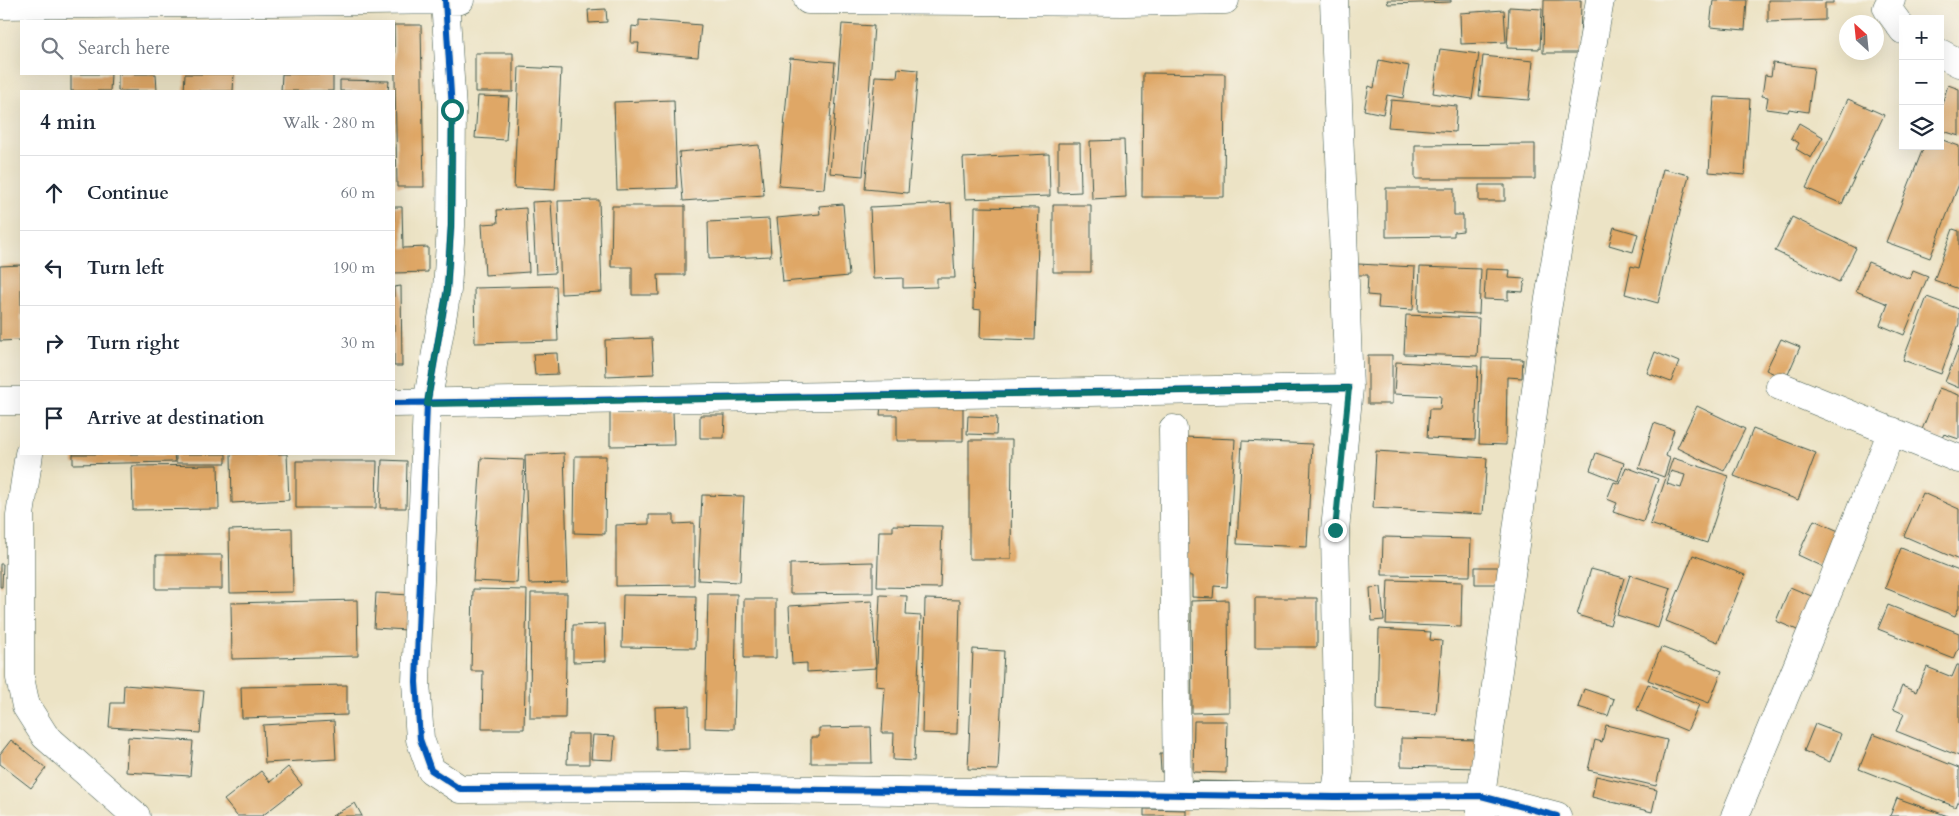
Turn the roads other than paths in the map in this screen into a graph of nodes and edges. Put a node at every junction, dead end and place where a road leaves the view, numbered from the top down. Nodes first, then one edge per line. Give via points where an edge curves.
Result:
1 (450, 0) edge
2 (808, 0) edge
3 (1225, 0) edge
4 (1334, 0) edge
5 (1600, 0) edge
6 (1891, 0) edge
7 (0, 5) edge
8 (1899, 24) edge
9 (1944, 55) edge
10 (1959, 63) edge
11 (1780, 386) dead end
12 (1349, 388) junction
13 (0, 401) edge
14 (20, 401) edge
15 (395, 403) edge
16 (427, 404) junction
17 (1173, 429) dead end
18 (1892, 431) junction
19 (29, 455) edge
20 (1959, 459) edge
21 (1177, 795) junction
22 (1335, 796) junction
23 (1481, 806) edge
24 (136, 816) edge
25 (1557, 816) edge
26 (1735, 816) edge

1 - 7 street
1 - 16 street via 451,226 447,290
2 - 3 street
4 - 12 street
5 - 23 street via 1546,316
6 - 8 street via 1887,8
9 - 10 street
11 - 18 street
12 - 16 street
12 - 22 street via 1335,530 1339,772
13 - 14 street
15 - 16 street
16 - 21 street via 416,682 420,739 431,770 460,789 683,788
17 - 21 street
18 - 20 street
18 - 26 street
19 - 24 street via 20,525 20,678 26,706 45,736
21 - 22 street
22 - 23 street
23 - 25 street

